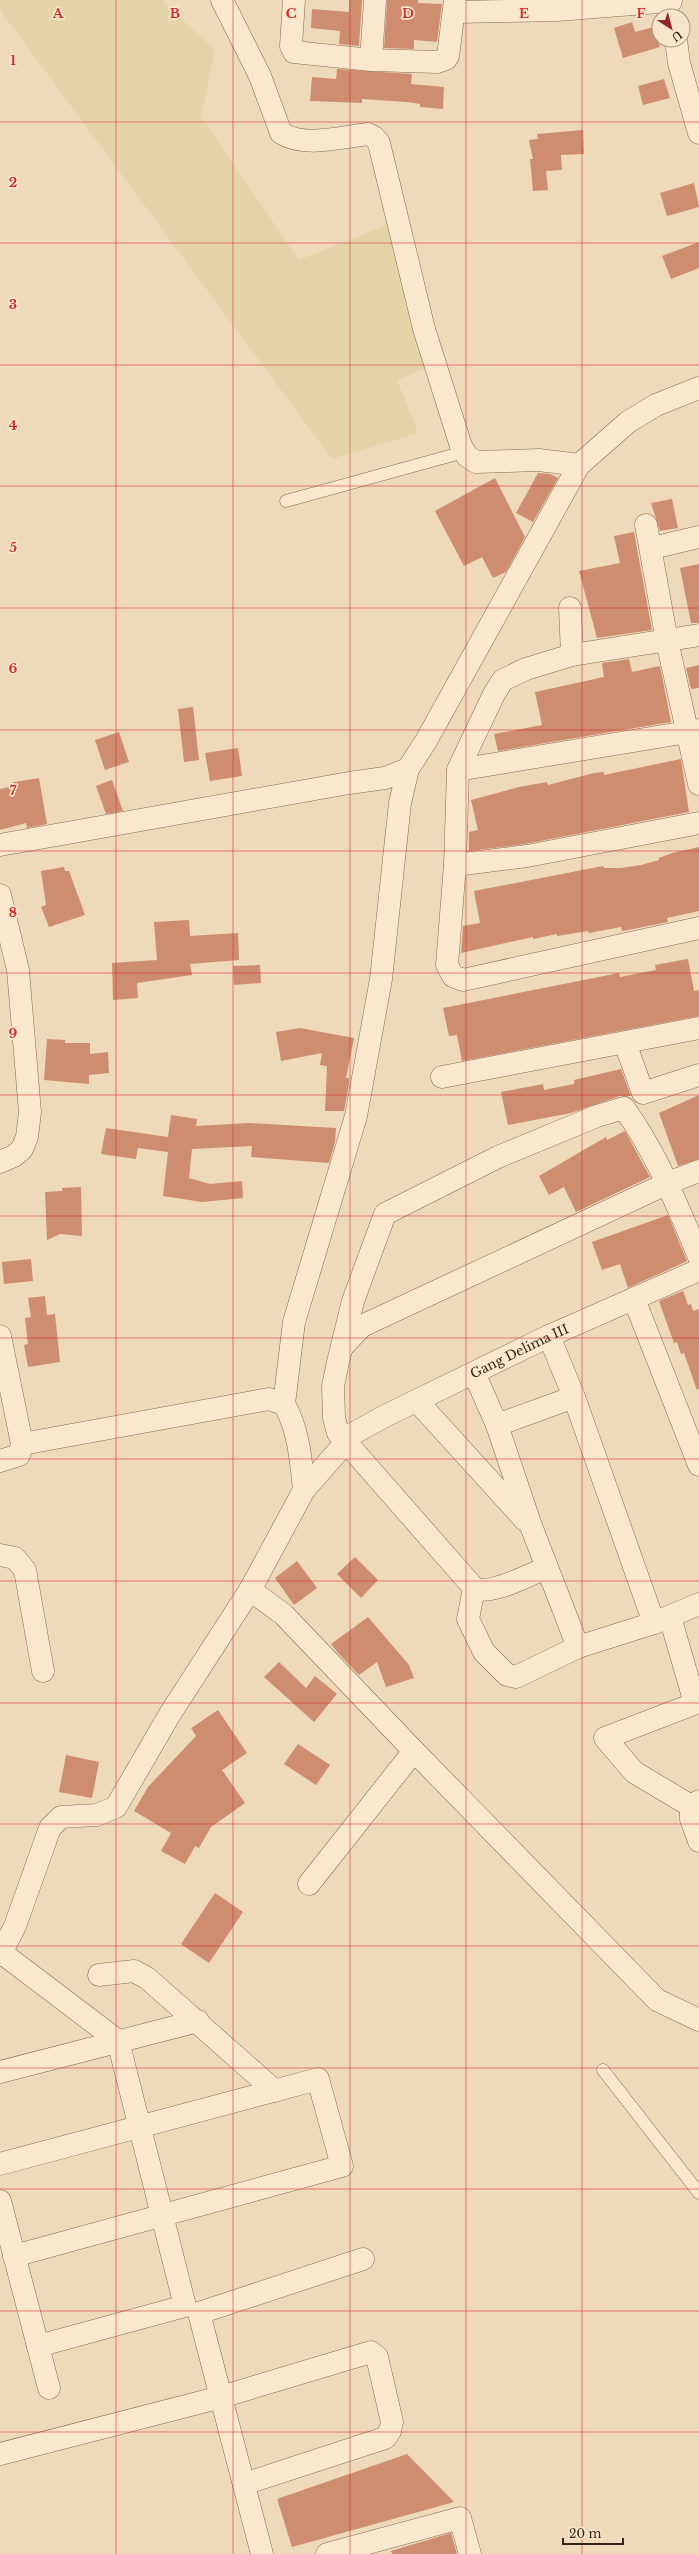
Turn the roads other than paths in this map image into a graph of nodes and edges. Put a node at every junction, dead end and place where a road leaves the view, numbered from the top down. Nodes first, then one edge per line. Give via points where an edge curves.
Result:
1 (222, 0) edge
2 (294, 0) edge
3 (375, 0) edge
4 (455, 6) edge
5 (672, 6) edge
6 (677, 48) edge
7 (371, 60) junction
8 (699, 133) edge
9 (699, 388) edge
10 (464, 452) junction
11 (579, 465) junction
12 (286, 501) dead end
13 (646, 525) dead end
14 (699, 537) edge
15 (652, 548) junction
16 (570, 608) dead end
17 (699, 634) edge
18 (667, 641) junction
19 (572, 655) junction
20 (693, 732) edge
21 (408, 769) junction
22 (458, 770) junction
23 (699, 784) edge
24 (699, 823) edge
25 (0, 845) edge
26 (455, 865) junction
27 (0, 895) edge
28 (699, 928) edge
29 (699, 1028) edge
30 (625, 1043) junction
31 (699, 1075) edge
32 (442, 1077) dead end
33 (0, 1162) edge
34 (699, 1171) edge
35 (668, 1183) junction
36 (699, 1257) edge
37 (699, 1270) edge
38 (634, 1299) junction
39 (0, 1336) edge
40 (549, 1336) junction
41 (342, 1347) junction
42 (474, 1373) junction
43 (574, 1397) junction
44 (416, 1401) junction
45 (284, 1404) junction
46 (497, 1424) junction
47 (346, 1442) junction
48 (22, 1444) junction
49 (0, 1461) edge
50 (699, 1465) edge
51 (304, 1490) junction
52 (531, 1526) junction
53 (0, 1555) edge
54 (546, 1568) junction
55 (474, 1588) junction
56 (250, 1590) junction
57 (699, 1604) edge
58 (662, 1620) junction
59 (578, 1647) junction
60 (43, 1671) dead end
61 (697, 1703) edge
62 (414, 1751) junction
63 (695, 1804) edge
64 (699, 1841) edge
65 (309, 1884) dead end
66 (1, 1954) edge
67 (99, 1975) dead end
68 (699, 2020) edge
69 (198, 2021) junction
70 (118, 2041) junction
71 (603, 2070) dead end
72 (0, 2072) edge
73 (275, 2091) junction
74 (140, 2127) junction
75 (0, 2164) edge
76 (699, 2193) edge
77 (0, 2201) edge
78 (162, 2215) junction
79 (14, 2256) junction
80 (364, 2259) dead end
81 (38, 2346) junction
82 (49, 2388) dead end
83 (222, 2397) junction
84 (0, 2454) edge
85 (244, 2484) junction
86 (262, 2554) edge
87 (327, 2554) edge
88 (470, 2554) edge

1 - 10 street via 260,76 281,133 299,140 311,141 368,134 379,144 424,329
2 - 7 street via 291,46 294,52
3 - 7 street
4 - 5 street via 556,10
4 - 7 street via 446,59 437,62
6 - 8 street
9 - 11 street via 656,405 628,422
10 - 11 street via 476,462 539,460
10 - 12 lane
11 - 21 street
13 - 15 street
14 - 15 street
15 - 18 street
16 - 19 street
17 - 18 street
18 - 19 street
18 - 20 street
19 - 22 street via 526,669 503,680
20 - 22 street
20 - 23 street
21 - 25 street via 385,778
21 - 45 street via 400,803 381,979 356,1116 294,1322
22 - 26 street
24 - 26 street via 527,856
26 - 28 street via 447,965 453,976 463,980
27 - 33 street via 18,970 30,1112 27,1137 22,1149
29 - 30 street
30 - 31 street via 643,1093
30 - 32 street
34 - 35 street
35 - 36 street
35 - 41 street via 362,1326
35 - 41 street via 642,1133 624,1108 597,1116 498,1157 417,1196 385,1214 353,1301
37 - 38 street, Gang Delima III
38 - 40 street, Gang Delima III
38 - 50 street
39 - 48 street
40 - 42 street, Gang Delima III
40 - 43 street
41 - 47 street via 333,1386 334,1418 338,1433
42 - 44 street, Gang Delima III
42 - 46 street
43 - 46 street
43 - 58 street
44 - 47 street, Gang Delima III via 354,1434
44 - 52 street
45 - 48 street via 269,1399
45 - 51 street via 291,1416 300,1451
46 - 52 street
47 - 51 street, Gang Delima III
47 - 55 street
48 - 49 street via 19,1455
51 - 56 street, Gang Delima III
52 - 54 street
53 - 60 street via 15,1558 25,1570
54 - 55 street via 492,1589 479,1591
54 - 59 street
55 - 59 street via 468,1619 484,1652 507,1675 524,1674
56 - 62 street via 283,1614
56 - 66 street, Gang Delima III via 170,1714 116,1807 97,1815 61,1816 50,1828 15,1926
57 - 58 street
58 - 59 street
58 - 61 street
61 - 63 street via 605,1738 634,1772
62 - 65 street
62 - 68 street via 657,2000
63 - 64 street via 690,1819
66 - 70 street via 31,1973
67 - 69 street via 134,1971 147,1978
69 - 70 street
69 - 73 street
70 - 72 street
70 - 74 street
71 - 76 lane
73 - 74 street
73 - 78 street via 318,2079 342,2166
74 - 75 street
74 - 78 street
77 - 79 street
78 - 79 street
78 - 81 street via 185,2306
79 - 81 street
80 - 83 street via 200,2313
81 - 82 street
83 - 84 street
83 - 85 street
83 - 85 street via 371,2352 377,2357 379,2364 392,2422 385,2438
85 - 86 street
87 - 88 street via 460,2518

